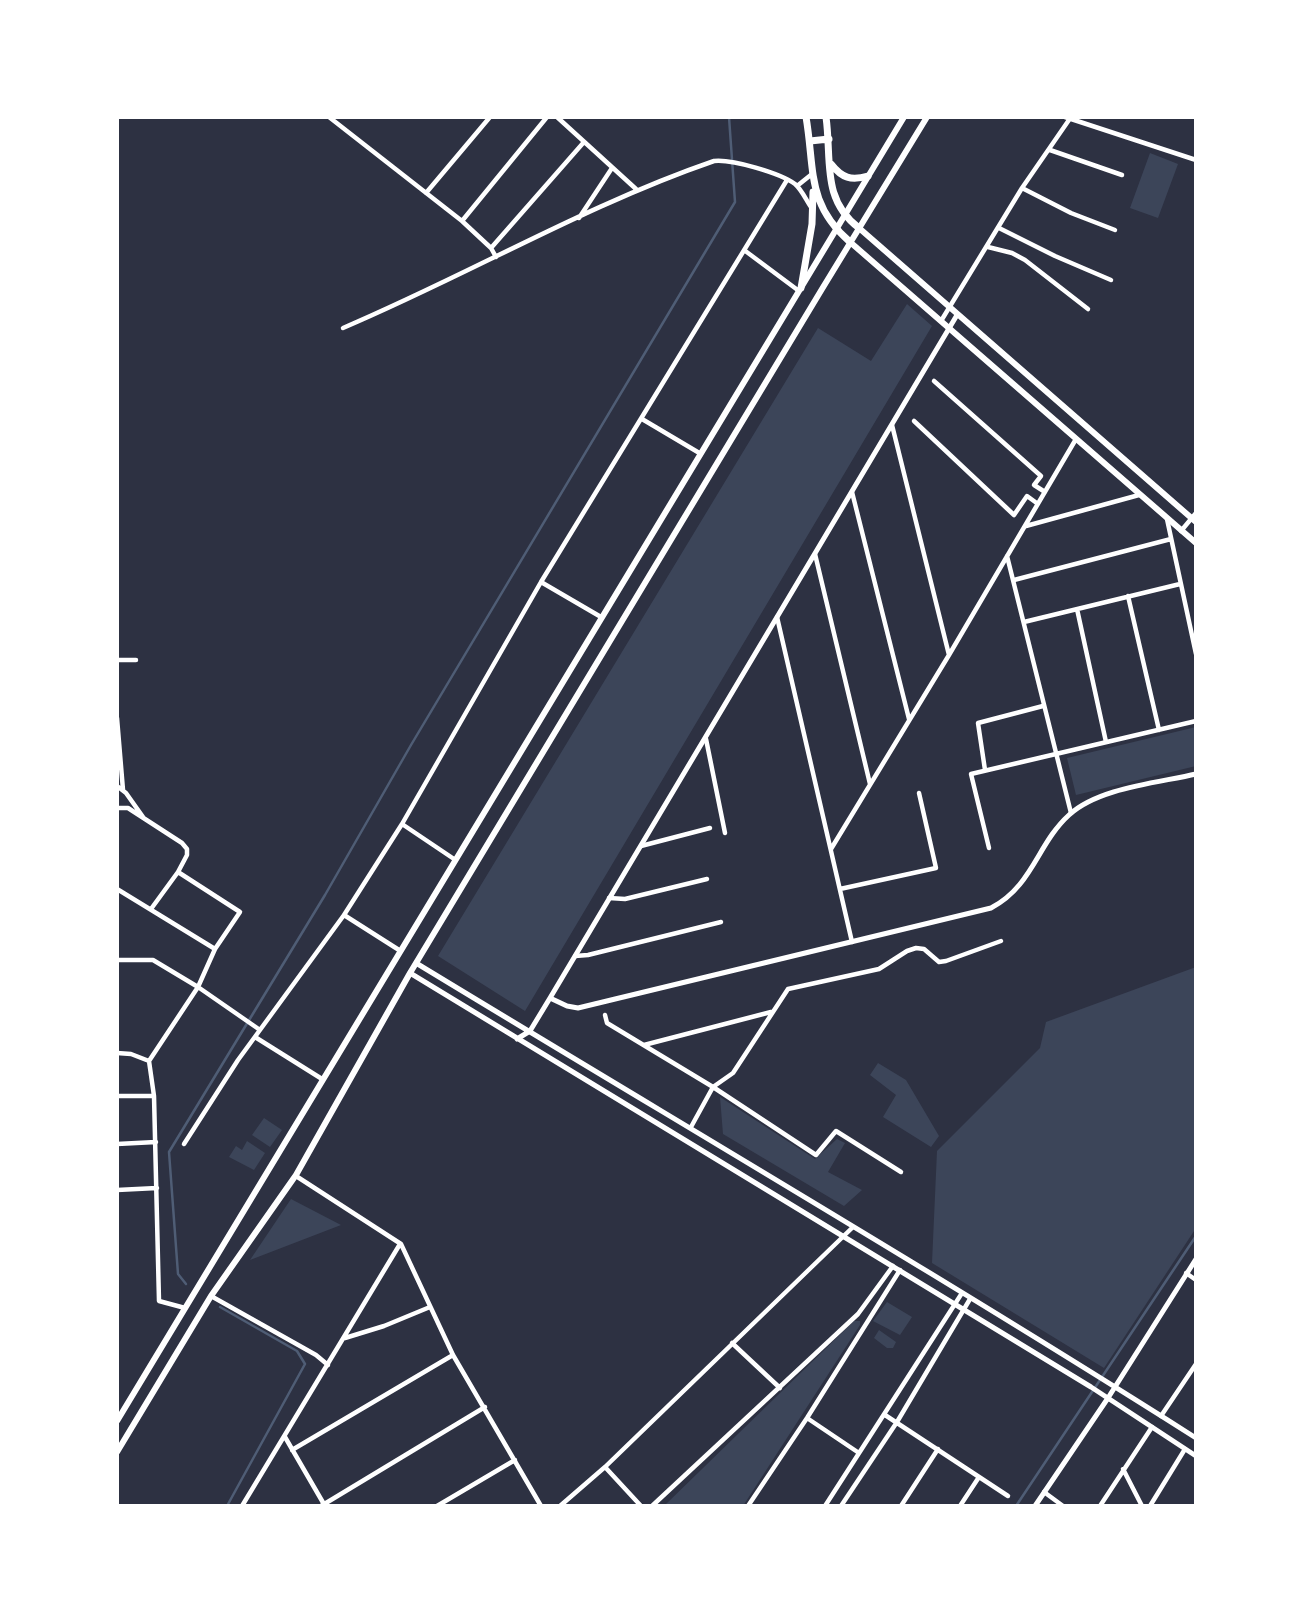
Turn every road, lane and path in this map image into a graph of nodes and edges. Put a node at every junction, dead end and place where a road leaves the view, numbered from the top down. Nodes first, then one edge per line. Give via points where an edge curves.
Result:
1 (490, 117) edge
2 (547, 117) edge
3 (557, 117) edge
4 (806, 117) edge
5 (826, 117) edge
6 (904, 117) edge
7 (927, 117) edge
8 (333, 118) edge
9 (1069, 118) edge
10 (829, 139) junction
11 (810, 141) junction
12 (584, 142) junction
13 (1050, 150) junction
14 (1196, 160) edge
15 (831, 164) junction
16 (612, 168) junction
17 (813, 174) junction
18 (1122, 175) dead end
19 (868, 176) junction
20 (786, 180) junction
21 (797, 186) junction
22 (1023, 188) junction
23 (636, 189) junction
24 (426, 193) junction
25 (813, 211) junction
26 (844, 217) junction
27 (579, 218) junction
28 (462, 221) junction
29 (859, 228) junction
30 (999, 228) junction
31 (836, 230) junction
32 (1115, 230) dead end
33 (850, 242) junction
34 (988, 247) junction
35 (491, 248) junction
36 (744, 250) junction
37 (496, 257) junction
38 (1111, 280) dead end
39 (800, 289) junction
40 (949, 309) junction
41 (1088, 309) dead end
42 (957, 315) junction
43 (941, 322) junction
44 (343, 328) dead end
45 (949, 329) junction
46 (1022, 371) junction
47 (934, 381) dead end
48 (1013, 384) junction
49 (642, 419) junction
50 (914, 421) dead end
51 (892, 425) junction
52 (1076, 439) junction
53 (701, 454) junction
54 (1034, 485) junction
55 (852, 492) junction
56 (1045, 492) junction
57 (1139, 495) junction
58 (1027, 496) junction
59 (1038, 504) junction
60 (1194, 518) edge
61 (1167, 519) junction
62 (1025, 526) junction
63 (1181, 531) junction
64 (1171, 539) junction
65 (1196, 543) edge
66 (815, 554) junction
67 (1007, 556) junction
68 (1014, 580) junction
69 (541, 582) junction
70 (1180, 584) junction
71 (1128, 596) junction
72 (1077, 609) junction
73 (601, 617) junction
74 (777, 617) junction
75 (1024, 622) junction
76 (1196, 654) edge
77 (949, 655) junction
78 (117, 660) edge
79 (136, 660) dead end
80 (1044, 706) junction
81 (117, 718) edge
82 (909, 720) junction
83 (1196, 721) edge
84 (1159, 730) junction
85 (706, 739) junction
86 (1105, 742) junction
87 (1057, 754) junction
88 (985, 770) junction
89 (1196, 774) edge
90 (870, 785) junction
91 (120, 788) edge
92 (919, 793) dead end
93 (117, 808) edge
94 (1071, 813) junction
95 (146, 820) junction
96 (402, 824) junction
97 (710, 828) dead end
98 (726, 833) dead end
99 (641, 846) junction
100 (989, 848) dead end
101 (831, 849) junction
102 (454, 859) junction
103 (178, 872) junction
104 (707, 879) dead end
105 (117, 889) edge
106 (840, 889) junction
107 (609, 898) junction
108 (151, 909) junction
109 (344, 915) junction
110 (721, 922) dead end
111 (852, 942) junction
112 (1001, 942) dead end
113 (215, 949) junction
114 (399, 950) junction
115 (575, 956) junction
116 (117, 960) edge
117 (416, 963) junction
118 (410, 973) junction
119 (452, 985) junction
120 (198, 987) junction
121 (447, 996) junction
122 (550, 998) junction
123 (773, 1011) junction
124 (605, 1015) dead end
125 (260, 1030) junction
126 (530, 1031) junction
127 (255, 1037) junction
128 (517, 1038) junction
129 (643, 1045) junction
130 (117, 1053) edge
131 (149, 1061) junction
132 (322, 1079) junction
133 (713, 1087) junction
134 (117, 1096) edge
135 (154, 1096) junction
136 (691, 1127) junction
137 (156, 1142) junction
138 (117, 1144) edge
139 (184, 1144) dead end
140 (901, 1172) dead end
141 (296, 1175) junction
142 (157, 1188) junction
143 (117, 1190) edge
144 (853, 1227) junction
145 (844, 1236) junction
146 (401, 1244) junction
147 (1196, 1259) edge
148 (893, 1266) junction
149 (900, 1270) junction
150 (1186, 1273) junction
151 (1196, 1280) edge
152 (962, 1293) junction
153 (211, 1296) junction
154 (970, 1299) junction
155 (955, 1305) junction
156 (429, 1307) junction
157 (185, 1308) junction
158 (964, 1310) junction
159 (858, 1314) junction
160 (867, 1321) junction
161 (344, 1339) junction
162 (732, 1343) junction
163 (453, 1355) junction
164 (1196, 1364) edge
165 (328, 1365) junction
166 (1086, 1367) junction
167 (1078, 1379) junction
168 (1115, 1386) junction
169 (780, 1388) junction
170 (1108, 1398) junction
171 (485, 1407) junction
172 (885, 1415) junction
173 (1161, 1416) junction
174 (807, 1418) junction
175 (117, 1421) edge
176 (897, 1422) junction
177 (1152, 1427) junction
178 (285, 1437) junction
179 (1196, 1438) edge
180 (938, 1449) junction
181 (1185, 1449) junction
182 (292, 1450) junction
183 (117, 1452) edge
184 (859, 1453) junction
185 (1196, 1456) edge
186 (515, 1460) junction
187 (605, 1467) junction
188 (1123, 1469) junction
189 (979, 1477) junction
190 (1044, 1492) junction
191 (1008, 1496) dead end
192 (324, 1505) edge
193 (242, 1506) edge
194 (438, 1506) edge
195 (541, 1506) edge
196 (560, 1506) edge
197 (641, 1506) edge
198 (652, 1506) edge
199 (748, 1506) edge
200 (825, 1506) edge
201 (841, 1506) edge
202 (901, 1506) edge
203 (960, 1506) edge
204 (1035, 1506) edge
205 (1063, 1506) edge
206 (1100, 1506) edge
207 (1142, 1506) edge
208 (1150, 1506) edge

1 - 24 street
2 - 28 street
3 - 12 street
4 - 11 highway
5 - 10 highway
6 - 19 main road
7 - 29 main road
8 - 24 street
9 - 13 street
9 - 14 street
10 - 11 highway
10 - 15 highway
11 - 17 highway
12 - 16 street
12 - 35 street
13 - 18 street
13 - 22 street
15 - 19 highway via 847,178
15 - 26 highway via 832,191
16 - 23 street
16 - 27 street
17 - 21 street
17 - 25 highway
17 - 31 highway via 821,209
19 - 26 main road
20 - 21 street
20 - 23 street via 726,160
20 - 36 street
21 - 25 street
22 - 30 street
22 - 32 street
23 - 27 street
24 - 28 street
25 - 39 highway
26 - 29 highway
26 - 31 main road
27 - 37 street
28 - 35 street
29 - 33 main road
29 - 40 main road
30 - 34 street
30 - 38 street
31 - 33 highway
31 - 39 main road
33 - 43 main road
33 - 117 main road
34 - 40 street
34 - 41 street via 1025,260
35 - 37 street
36 - 39 street
36 - 49 street
37 - 44 street
39 - 53 main road
40 - 42 main road
40 - 43 street
42 - 45 street
42 - 46 main road
43 - 45 main road
45 - 48 main road
45 - 51 street
46 - 48 main road
46 - 60 main road
47 - 54 street via 1041,476
48 - 52 main road
49 - 53 street
49 - 69 street
50 - 58 street via 1014,515
51 - 55 street
51 - 77 street
52 - 56 street
52 - 57 main road
53 - 73 main road
54 - 56 street
54 - 58 street
55 - 66 street
55 - 82 street
56 - 59 street
57 - 61 main road
57 - 62 street
58 - 59 street
59 - 62 street
60 - 63 street
61 - 63 main road
61 - 64 street
62 - 67 street
63 - 65 main road
64 - 68 street
64 - 70 street
66 - 74 street
66 - 90 street
67 - 68 street
67 - 77 street
68 - 75 street
69 - 73 street
69 - 96 street
70 - 71 street
70 - 76 street
71 - 72 street
71 - 84 street
72 - 75 street
72 - 86 street
73 - 102 main road
74 - 85 street
74 - 101 street
75 - 80 street
77 - 82 street
78 - 79 street
80 - 87 street
80 - 88 street via 978,723
81 - 91 street
82 - 90 street
83 - 84 street
84 - 86 street
85 - 98 street
85 - 99 street
86 - 87 street
87 - 88 street
87 - 94 street
88 - 100 street via 971,774
89 - 94 street via 1104,795
90 - 101 street
91 - 95 street
92 - 106 street via 936,868
93 - 95 street via 128,808
94 - 111 street via 1054,831 1023,883 995,906
95 - 103 street via 187,849
96 - 102 street
96 - 109 street
97 - 99 street
99 - 107 street
101 - 106 street
102 - 114 main road
103 - 108 street
103 - 113 street via 240,912
104 - 107 street via 625,899
105 - 108 street
106 - 111 street
107 - 115 street
108 - 113 street
109 - 114 street
109 - 125 street
110 - 115 street
111 - 122 street via 578,1008
112 - 123 street via 939,962 916,948 879,969 788,989
113 - 120 street
114 - 132 main road
115 - 122 street
116 - 120 street via 153,960
117 - 118 main road
117 - 119 street
118 - 121 street
118 - 141 main road
119 - 121 street
119 - 126 street
120 - 125 street
120 - 131 street
121 - 128 street
122 - 126 street
123 - 129 street
123 - 133 street via 733,1073
124 - 129 street via 607,1023
125 - 127 street
126 - 128 street
126 - 136 street
127 - 132 street
127 - 139 street
128 - 145 street
129 - 133 street
130 - 131 street
131 - 135 street
132 - 157 main road
133 - 136 street
133 - 140 street via 816,1155 836,1131
134 - 135 street
135 - 137 street
136 - 144 street
137 - 138 street
137 - 142 street
141 - 146 street
141 - 153 main road
142 - 143 street
142 - 157 street via 159,1301
144 - 145 street
144 - 152 street
145 - 148 street
145 - 162 street
146 - 156 street
146 - 161 street
147 - 150 street
148 - 149 street
148 - 159 street
149 - 155 street
149 - 160 street
150 - 151 street
150 - 168 street
152 - 154 street
152 - 155 street
153 - 165 street
153 - 183 main road
154 - 158 street
154 - 166 street
155 - 158 street
155 - 172 street
156 - 161 street
156 - 163 street
157 - 175 main road
158 - 167 street
158 - 176 street
159 - 160 street
159 - 169 street
160 - 174 street
161 - 165 street
162 - 169 street
162 - 187 street
163 - 171 street
163 - 182 street
164 - 173 street
165 - 178 street
166 - 167 street
166 - 168 street
167 - 170 street
168 - 170 street
168 - 173 street
169 - 198 street
170 - 177 street
170 - 190 street
171 - 186 street
171 - 192 street
172 - 176 street
172 - 184 street
173 - 179 street
174 - 184 street
174 - 199 street
176 - 180 street
176 - 201 street
177 - 181 street
177 - 188 street
178 - 182 street
178 - 193 street
180 - 189 street
180 - 202 street
181 - 185 street
181 - 208 street
182 - 192 street
184 - 200 street
186 - 194 street
186 - 195 street
187 - 196 street
187 - 197 street
188 - 206 street
188 - 207 street
189 - 191 street
189 - 203 street
190 - 204 street
190 - 205 street

